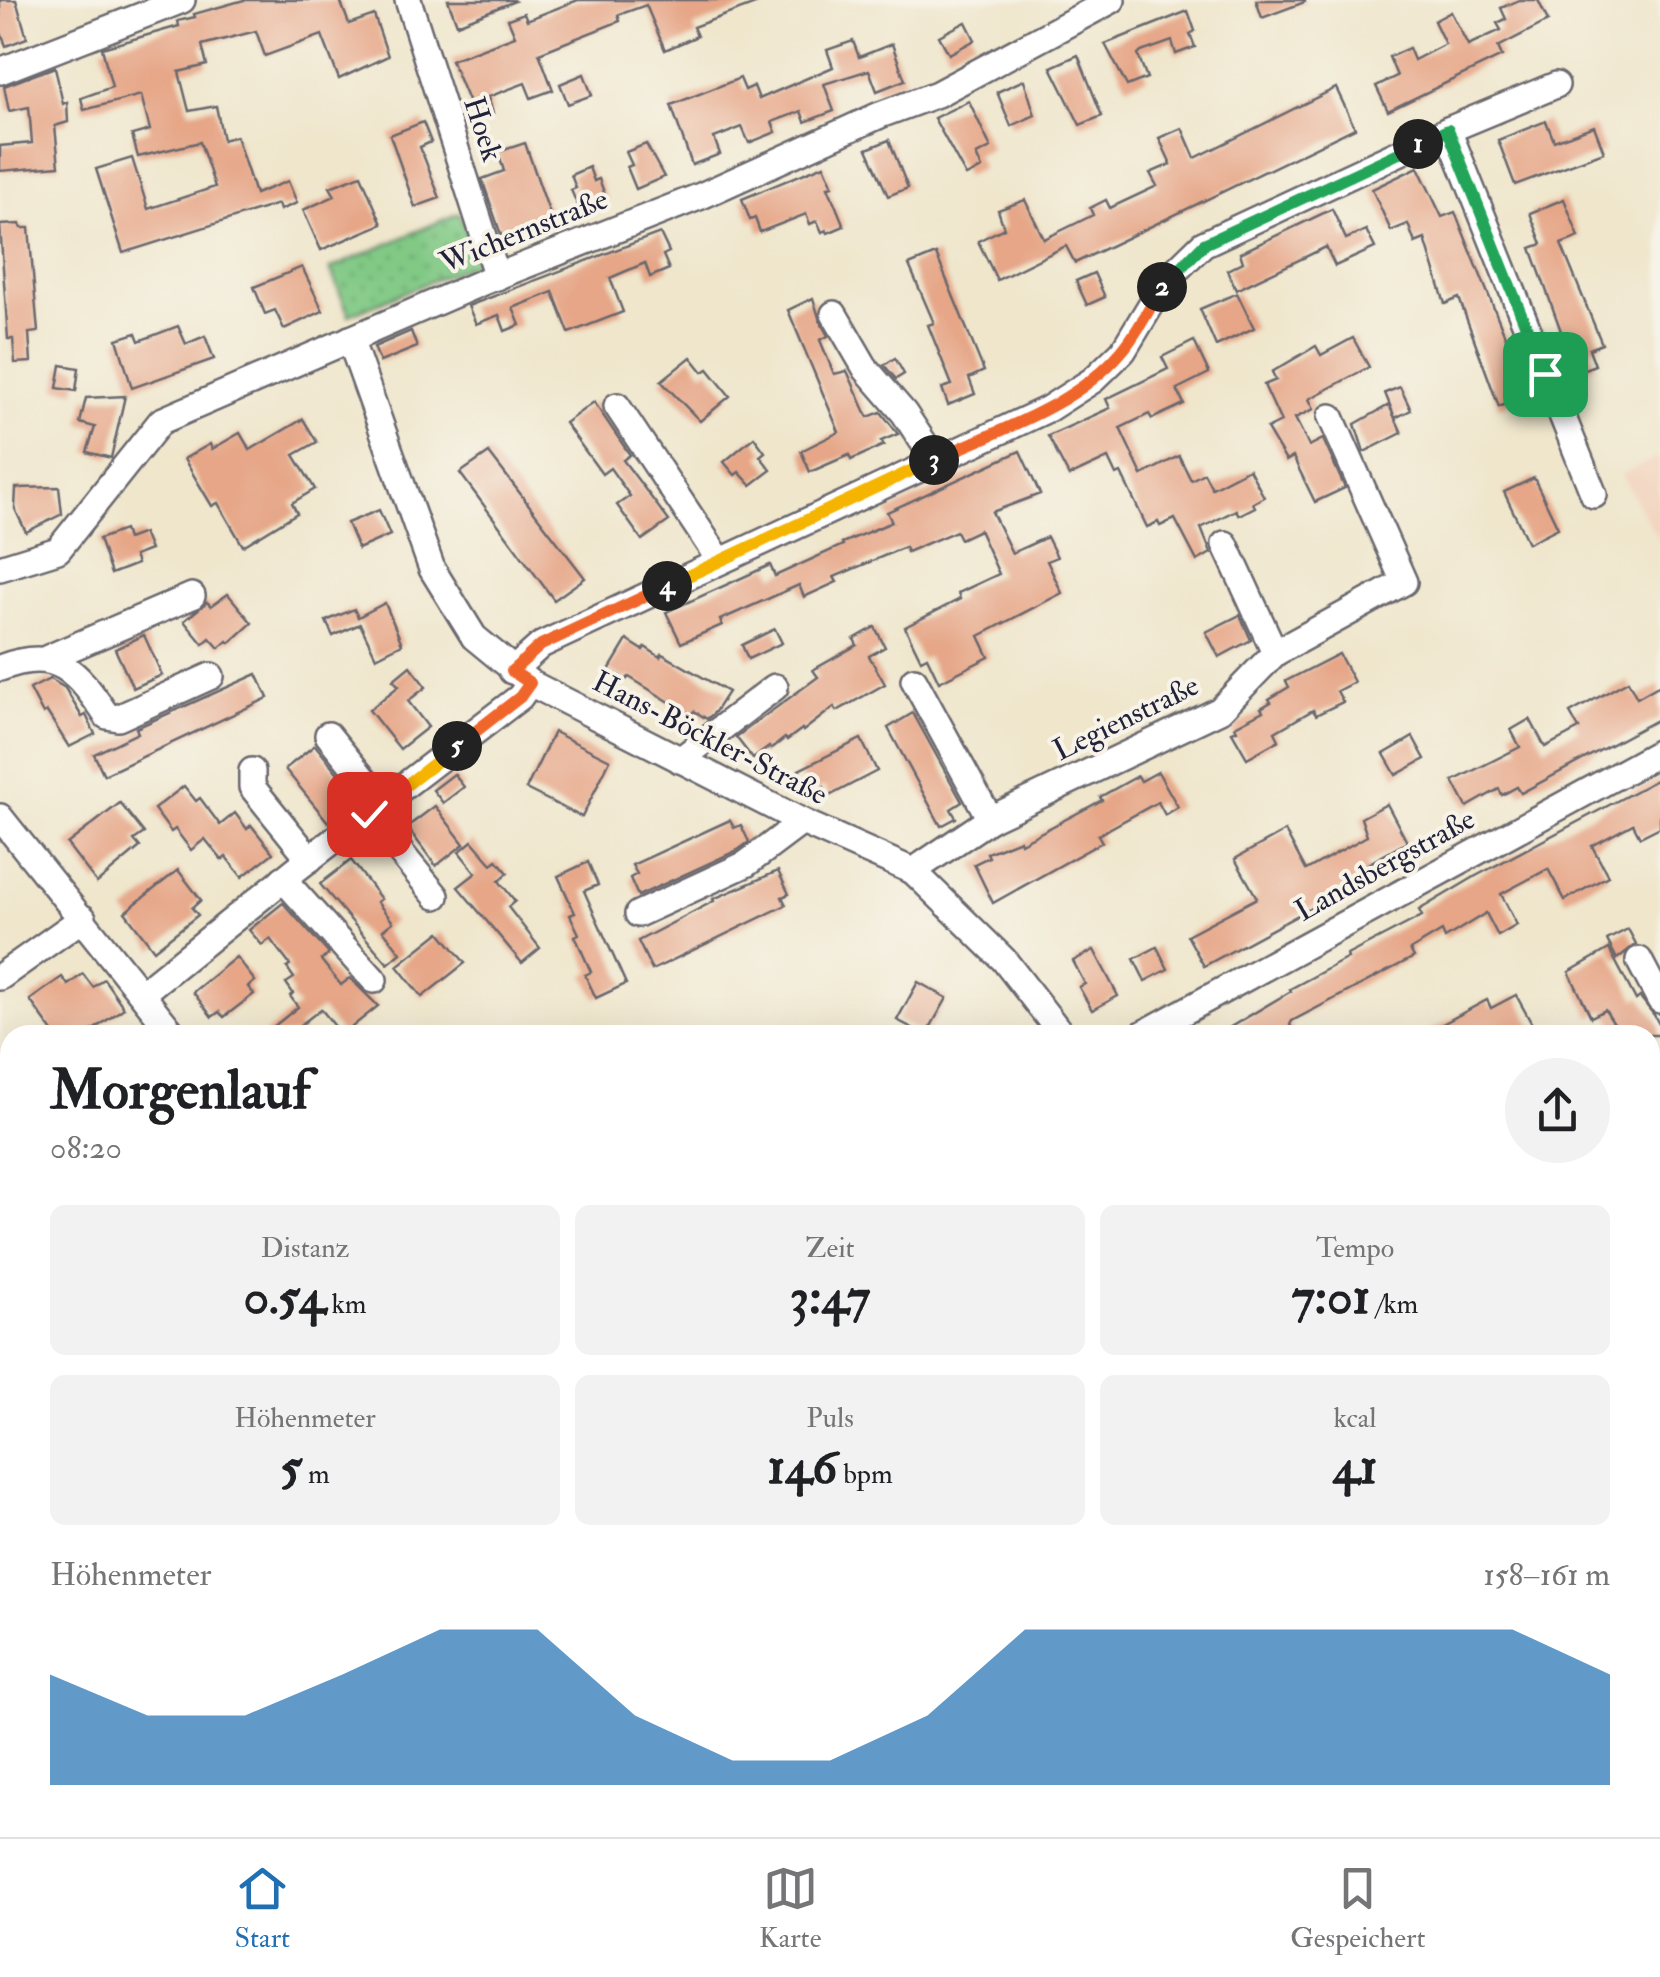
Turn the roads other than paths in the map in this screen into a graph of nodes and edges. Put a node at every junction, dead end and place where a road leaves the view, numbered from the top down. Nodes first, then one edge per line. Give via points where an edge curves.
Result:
1 (182, 0) edge
2 (408, 0) edge
3 (1112, 0) edge
4 (0, 71) edge
5 (1556, 84) dead end
6 (1448, 130) junction
7 (496, 277) junction
8 (834, 314) dead end
9 (350, 339) junction
10 (616, 406) dead end
11 (1331, 417) dead end
12 (935, 460) junction
13 (1594, 496) dead end
14 (1225, 544) dead end
15 (720, 561) junction
16 (0, 568) edge
17 (192, 596) dead end
18 (1275, 653) junction
19 (48, 658) junction
20 (0, 668) edge
21 (211, 676) dead end
22 (521, 677) junction
23 (914, 680) dead end
24 (775, 687) dead end
25 (328, 734) dead end
26 (1660, 752) edge
27 (680, 760) junction
28 (252, 771) dead end
29 (376, 808) junction
30 (0, 818) edge
31 (990, 819) junction
32 (802, 822) junction
33 (310, 859) junction
34 (913, 871) junction
35 (283, 879) junction
36 (436, 896) dead end
37 (638, 914) dead end
38 (83, 918) junction
39 (1639, 960) dead end
40 (0, 978) edge
41 (374, 980) dead end
42 (142, 993) junction
43 (1660, 1000) edge
44 (166, 1025) edge
45 (1054, 1025) edge
46 (1159, 1025) edge

1 - 4 street
2 - 7 street, Hoek
3 - 7 street, Wichernstraße via 937,94
5 - 6 street
6 - 12 street via 1204,244 1166,280 1123,351 1093,380 1048,409
6 - 13 street
7 - 9 street, Wichernstraße
8 - 12 street
9 - 16 street, Wichernstraße via 162,422 58,550
9 - 22 street, Hans-Böckler-Straße via 432,569 474,638
10 - 15 street
11 - 18 street, Legienstraße via 1404,582
12 - 15 street
14 - 18 street
15 - 22 street via 541,645
17 - 19 street
18 - 31 street, Legienstraße via 1220,710
19 - 20 street
19 - 21 street via 84,682 107,716 118,718
22 - 27 street, Hans-Böckler-Straße
22 - 29 street via 520,697
23 - 31 street
24 - 27 street
25 - 29 street
26 - 46 street, Landsbergstraße
27 - 32 street, Hans-Böckler-Straße
28 - 33 street via 252,787
29 - 33 street
29 - 36 street
30 - 38 street
31 - 34 street, Legienstraße
32 - 34 street, Hans-Böckler-Straße
32 - 37 street via 746,864
33 - 35 street
34 - 45 street, Hans-Böckler-Straße via 1004,960
35 - 41 street
35 - 42 street
38 - 40 street
38 - 42 street
39 - 43 street
42 - 44 street

